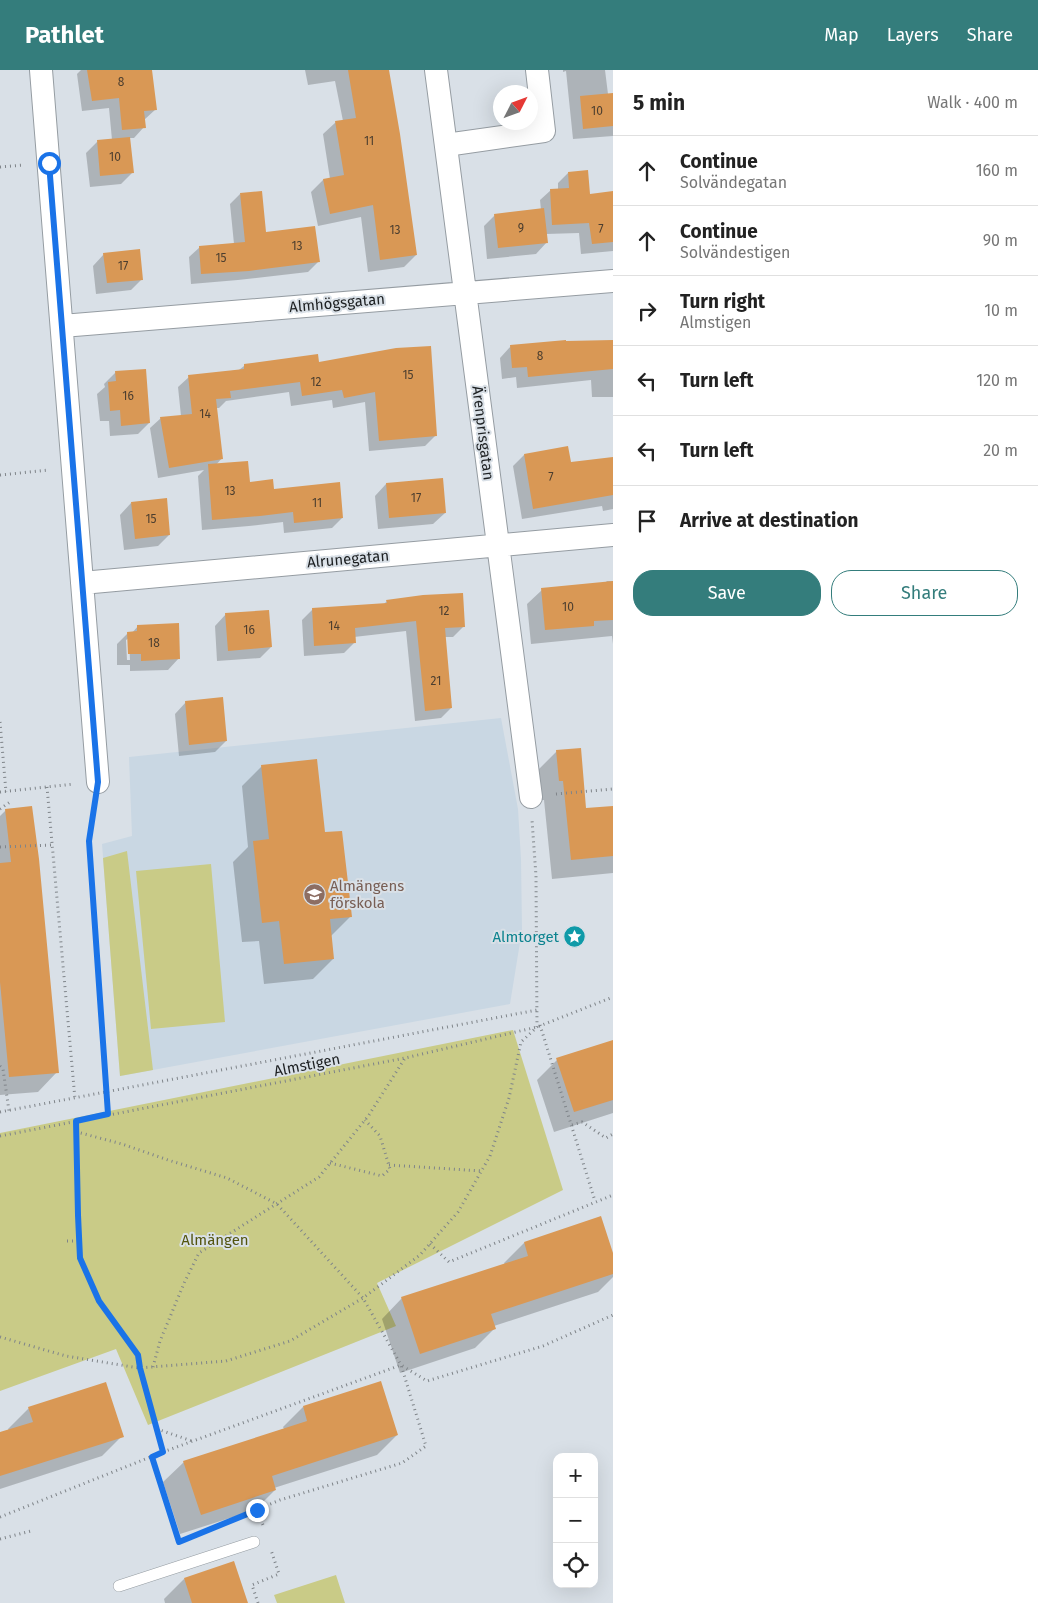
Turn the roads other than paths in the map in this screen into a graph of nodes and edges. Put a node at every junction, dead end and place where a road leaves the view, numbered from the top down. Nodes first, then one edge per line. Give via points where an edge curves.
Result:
1 (41, 70) edge
2 (436, 70) edge
3 (538, 70) edge
4 (446, 145) junction
5 (613, 281) edge
6 (465, 293) junction
7 (62, 326) junction
8 (613, 534) edge
9 (498, 545) junction
10 (82, 583) junction
11 (98, 782) road end
12 (531, 797) road end
13 (254, 1542) dead end
14 (119, 1586) dead end

1 - 7 street
2 - 4 street, Ärenprisgatan
3 - 4 street via 544,130
4 - 6 street, Ärenprisgatan
5 - 6 street, Almhögsgatan
6 - 7 street, Almhögsgatan
6 - 9 street, Ärenprisgatan
7 - 10 street
8 - 9 street, Alrunegatan
9 - 10 street, Alrunegatan
9 - 12 street, Ärenprisgatan
10 - 11 street
13 - 14 lane

